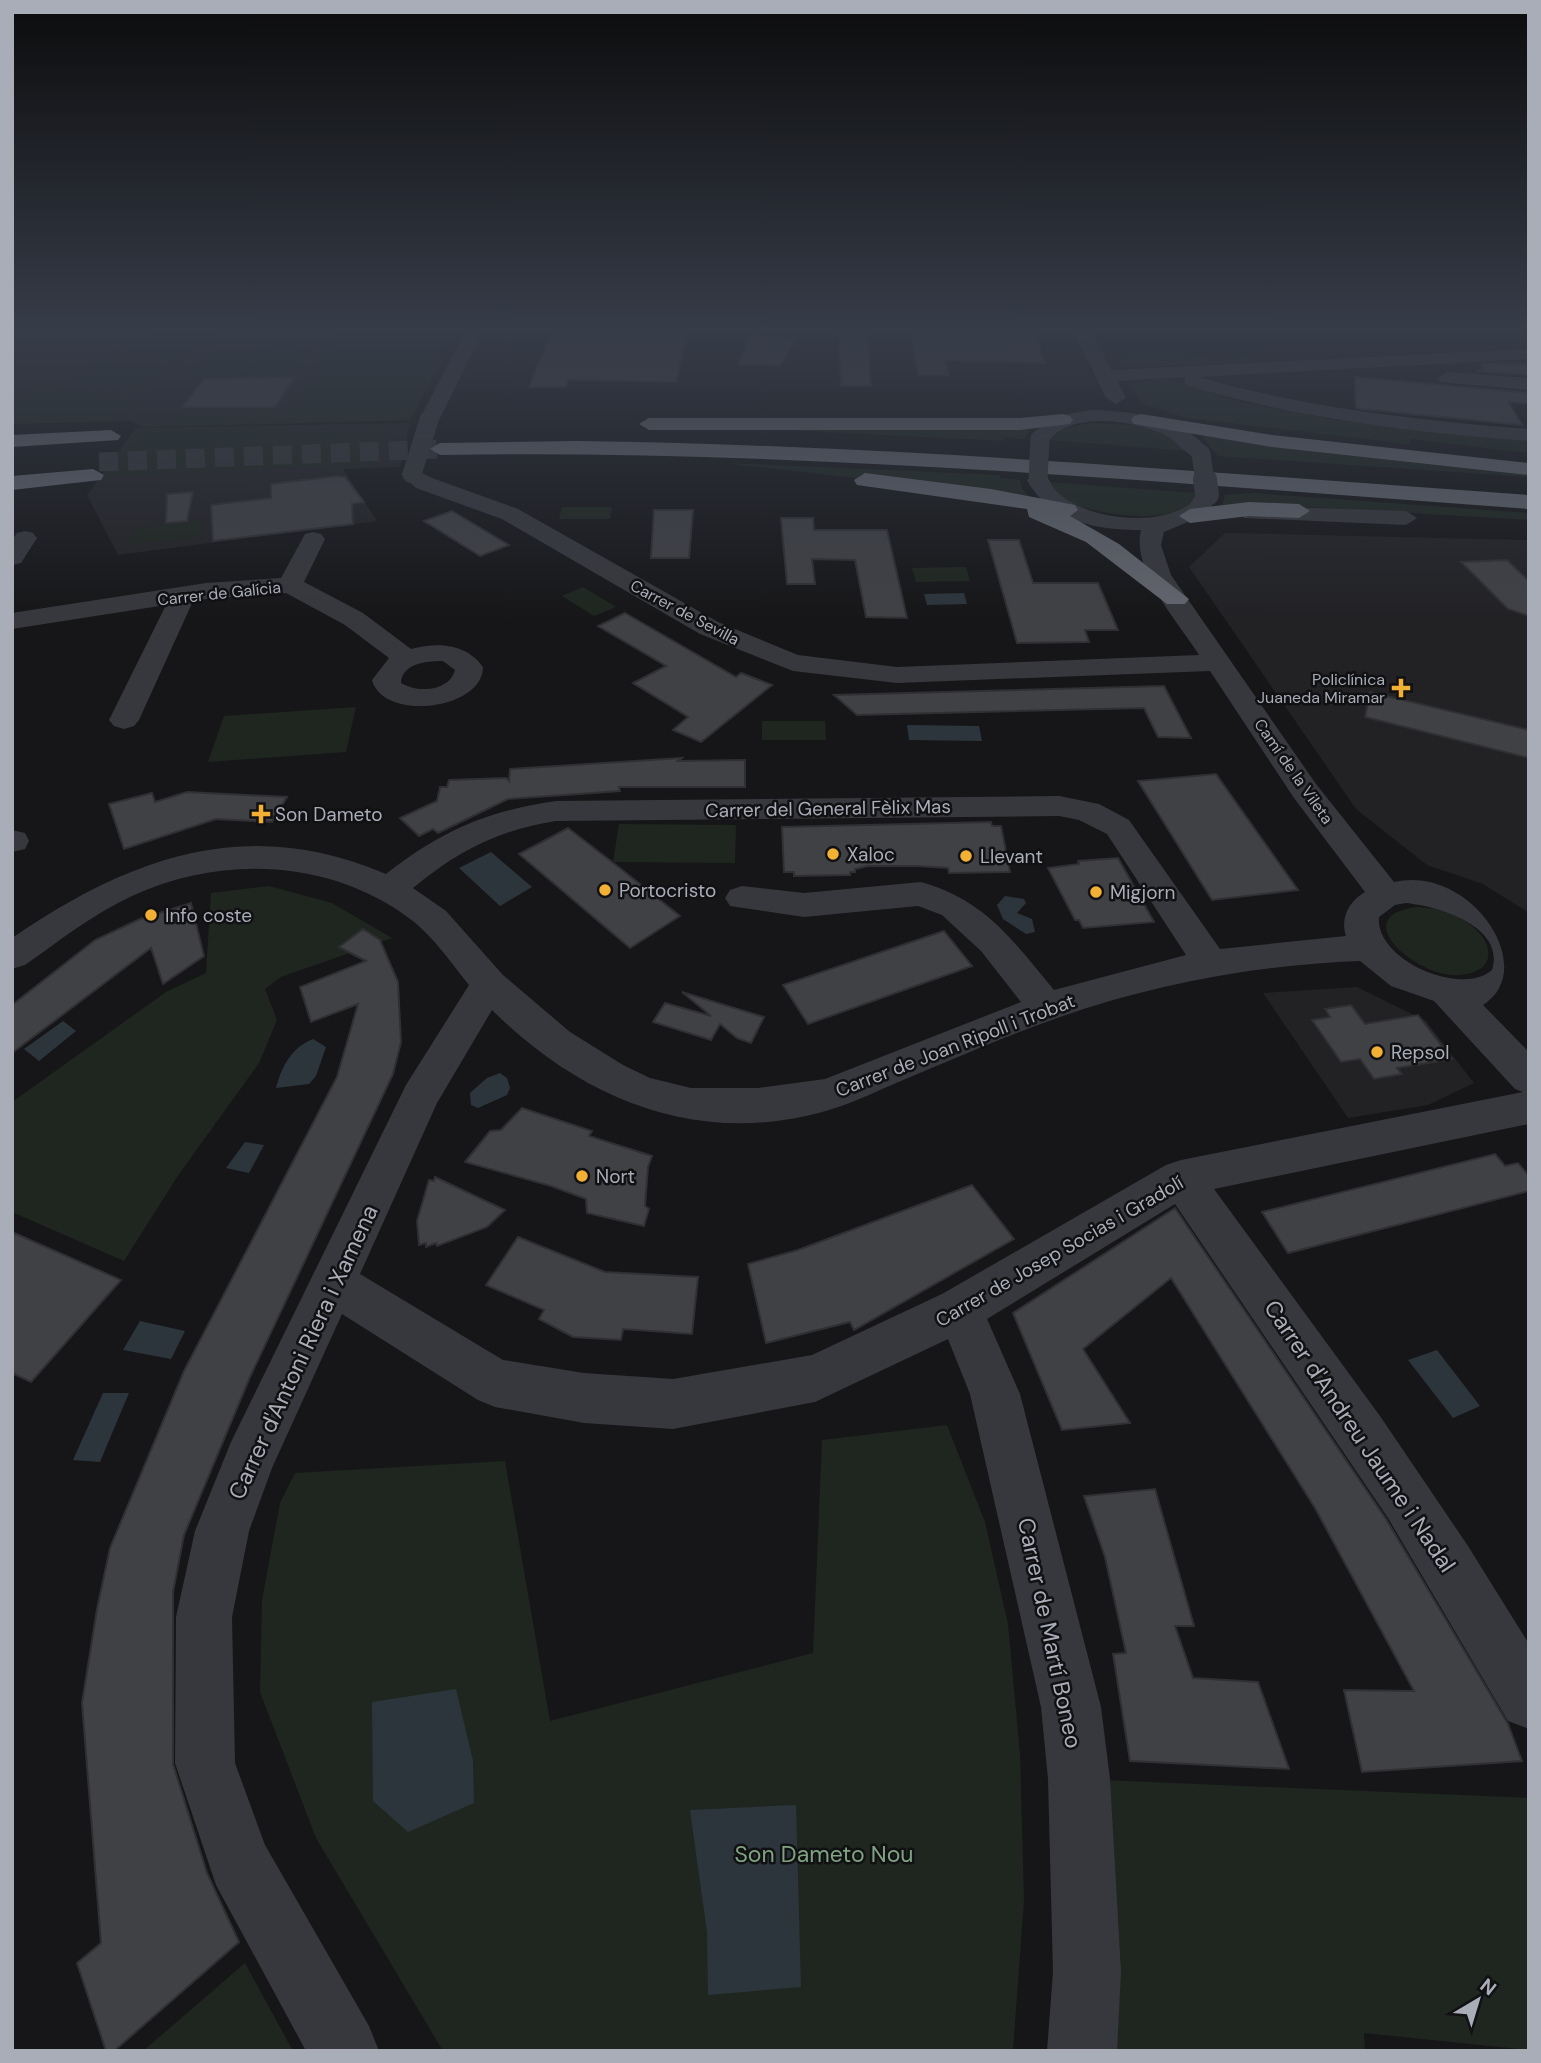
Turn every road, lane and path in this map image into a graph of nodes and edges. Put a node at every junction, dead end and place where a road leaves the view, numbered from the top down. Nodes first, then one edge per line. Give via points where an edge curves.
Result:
1 (443, 428) edge
2 (470, 428) dead end
3 (1049, 428) edge
4 (1167, 428) edge
5 (1189, 428) edge
6 (1462, 428) edge
7 (1529, 435) edge
8 (439, 439) junction
9 (12, 441) edge
10 (103, 455) junction
11 (12, 456) edge
12 (12, 468) edge
13 (1529, 470) edge
14 (799, 474) dead end
15 (839, 477) dead end
16 (877, 482) junction
17 (12, 483) edge
18 (1529, 488) edge
19 (1529, 502) edge
20 (1070, 511) junction
21 (1190, 516) junction
22 (1406, 518) junction
23 (1431, 519) dead end
24 (1167, 522) junction
25 (25, 538) dead end
26 (313, 539) dead end
27 (12, 558) edge
28 (1159, 575) junction
29 (290, 585) junction
30 (183, 595) junction
31 (1176, 599) junction
32 (12, 621) edge
33 (405, 659) dead end
34 (1219, 662) junction
35 (124, 720) dead end
36 (390, 889) junction
37 (1385, 894) junction
38 (742, 898) dead end
39 (1369, 948) junction
40 (12, 956) edge
41 (1522, 961) edge
42 (1211, 964) junction
43 (489, 983) junction
44 (1447, 991) junction
45 (1046, 1007) junction
46 (1529, 1077) edge
47 (1529, 1107) edge
48 (1181, 1178) junction
49 (332, 1282) junction
50 (959, 1310) junction
51 (1529, 1700) edge
52 (344, 2051) edge
53 (1082, 2051) edge

1 - 8 street, Carrer de Sevilla
2 - 8 highway
3 - 20 street, bridge via 1040,439 1038,480 1043,493
4 - 21 street, bridge via 1188,437 1201,454 1207,494 1203,507
5 - 13 highway
6 - 7 street
8 - 14 highway via 633,462
8 - 18 highway via 678,438 900,446
8 - 19 highway via 899,458
8 - 34 street, Carrer de Sevilla, bridge via 412,474 424,483 510,514 709,628 793,663 897,675
9 - 10 highway
10 - 11 highway
10 - 12 highway
10 - 17 highway
15 - 16 highway
16 - 20 highway
16 - 31 highway via 996,502 1063,520 1105,542 1133,569
20 - 24 street via 1127,523
20 - 28 street, Camí de la Vileta via 1101,527
21 - 22 highway via 1249,509
21 - 24 street
22 - 23 highway
22 - 28 street via 1254,513 1201,519 1176,527 1164,537
24 - 28 street, Camí de la Vileta via 1153,528 1149,538
25 - 27 street
26 - 29 street
28 - 31 street, Camí de la Vileta
29 - 30 street, Carrer de Galícia
29 - 33 street, Carrer de Galícia via 364,626
30 - 32 street, Carrer de Galícia
30 - 35 street
31 - 34 street, Camí de la Vileta
34 - 37 street, Camí de la Vileta via 1305,791
36 - 40 street, Carrer de Joan Ripoll i Trobat via 333,867 290,858 223,860 163,872 121,887
36 - 42 street, Carrer del General Fèlix Mas via 433,854 509,818 556,811 1059,806 1088,811 1118,827
36 - 43 street, Carrer de Joan Ripoll i Trobat via 425,912
37 - 39 street via 1369,902 1361,915 1360,930
37 - 41 street via 1430,893 1477,911 1503,934
38 - 45 street via 804,905 921,894 954,907 994,942
39 - 42 street, Carrer de Joan Ripoll i Trobat
39 - 44 street via 1402,975
41 - 44 street via 1495,986
42 - 45 street, Carrer de Joan Ripoll i Trobat
43 - 45 street, Carrer de Joan Ripoll i Trobat via 586,1063 631,1089 690,1104 755,1105 828,1094
43 - 49 street, Carrer d'Antoni Riera i Xamena via 420,1097
44 - 46 street
47 - 48 street, Carrer de Josep Socias i Gradolí
48 - 50 street, Carrer de Josep Socias i Gradolí
48 - 51 street, Carrer d'Andreu Jaume i Nadal via 1324,1376
49 - 50 street, Carrer de Josep Socias i Gradolí via 495,1383 584,1398 673,1404 815,1378
49 - 52 street, Carrer d'Antoni Riera i Xamena via 249,1460 222,1531 204,1617 205,1763 239,1862
50 - 53 street, Carrer de Martí Boneo via 995,1394 1071,1707 1079,1779 1087,1972

